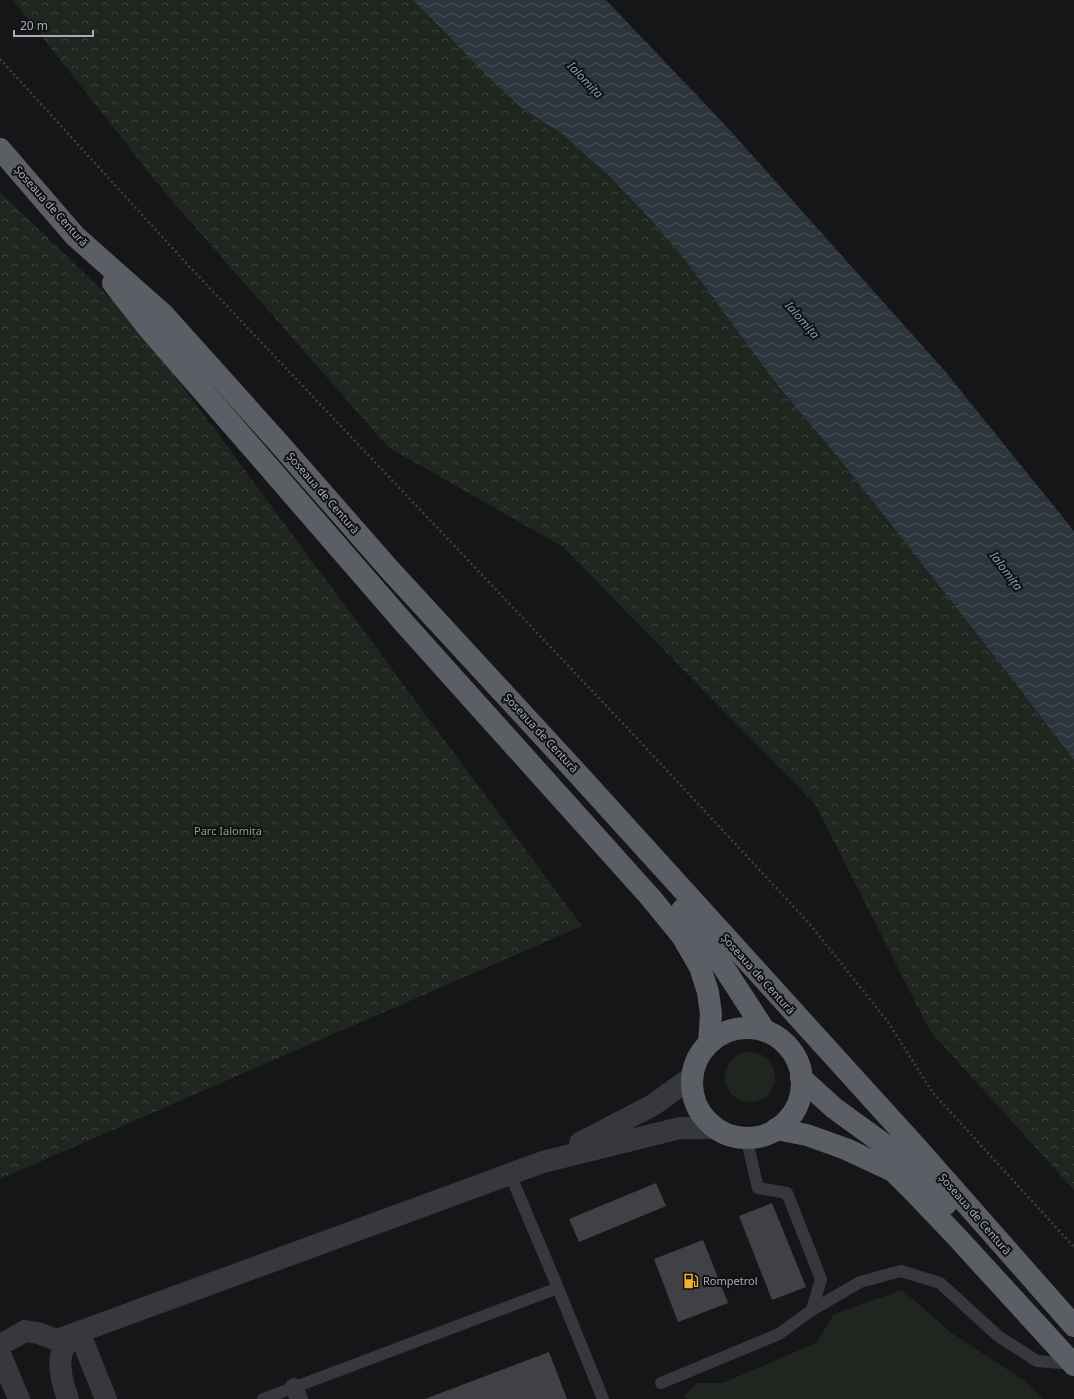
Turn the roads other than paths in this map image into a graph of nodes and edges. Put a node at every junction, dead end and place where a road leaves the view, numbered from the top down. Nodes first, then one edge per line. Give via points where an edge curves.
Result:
1 (0, 149) edge
2 (74, 236) junction
3 (390, 570) junction
4 (765, 1031) junction
5 (709, 1043) junction
6 (692, 1078) junction
7 (802, 1078) junction
8 (716, 1128) junction
9 (776, 1129) junction
10 (746, 1138) junction
11 (543, 1162) junction
12 (510, 1174) junction
13 (558, 1288) junction
14 (1058, 1309) junction
15 (812, 1310) junction
16 (1074, 1326) edge
17 (79, 1332) junction
18 (0, 1345) edge
19 (0, 1354) edge
20 (1073, 1364) edge
21 (661, 1383) dead end
22 (296, 1393) edge
23 (19, 1399) edge
24 (68, 1399) edge
25 (106, 1399) edge
26 (263, 1399) edge
27 (603, 1399) edge

1 - 2 highway, Șoseaua de Centură
2 - 3 highway, Șoseaua de Centură via 164,315
2 - 5 highway via 149,329 405,624 651,898 682,936 700,967 708,992 711,1014
3 - 4 highway via 445,646 691,919
3 - 14 highway, Șoseaua de Centură via 918,1149
4 - 5 highway via 735,1029 721,1034
4 - 7 highway via 774,1035 790,1049 796,1058
5 - 6 highway via 697,1060
6 - 8 highway via 695,1100 700,1111
6 - 11 street via 653,1106
7 - 9 highway via 796,1107 791,1116
7 - 14 highway via 834,1108 907,1161 1027,1291
8 - 10 highway
8 - 11 street via 680,1128
9 - 10 highway
9 - 20 highway via 807,1135 846,1148 893,1171
10 - 15 lane via 758,1188 787,1193 821,1279
11 - 12 street
12 - 13 lane
12 - 17 street
13 - 22 lane
13 - 27 lane
14 - 16 highway, Șoseaua de Centură
15 - 20 lane via 860,1282 901,1270 940,1283 998,1336 1037,1361
15 - 21 lane via 779,1334
17 - 18 street via 57,1340 26,1331
17 - 24 street via 65,1344 60,1360 62,1383
17 - 25 street
19 - 23 street
22 - 26 lane

